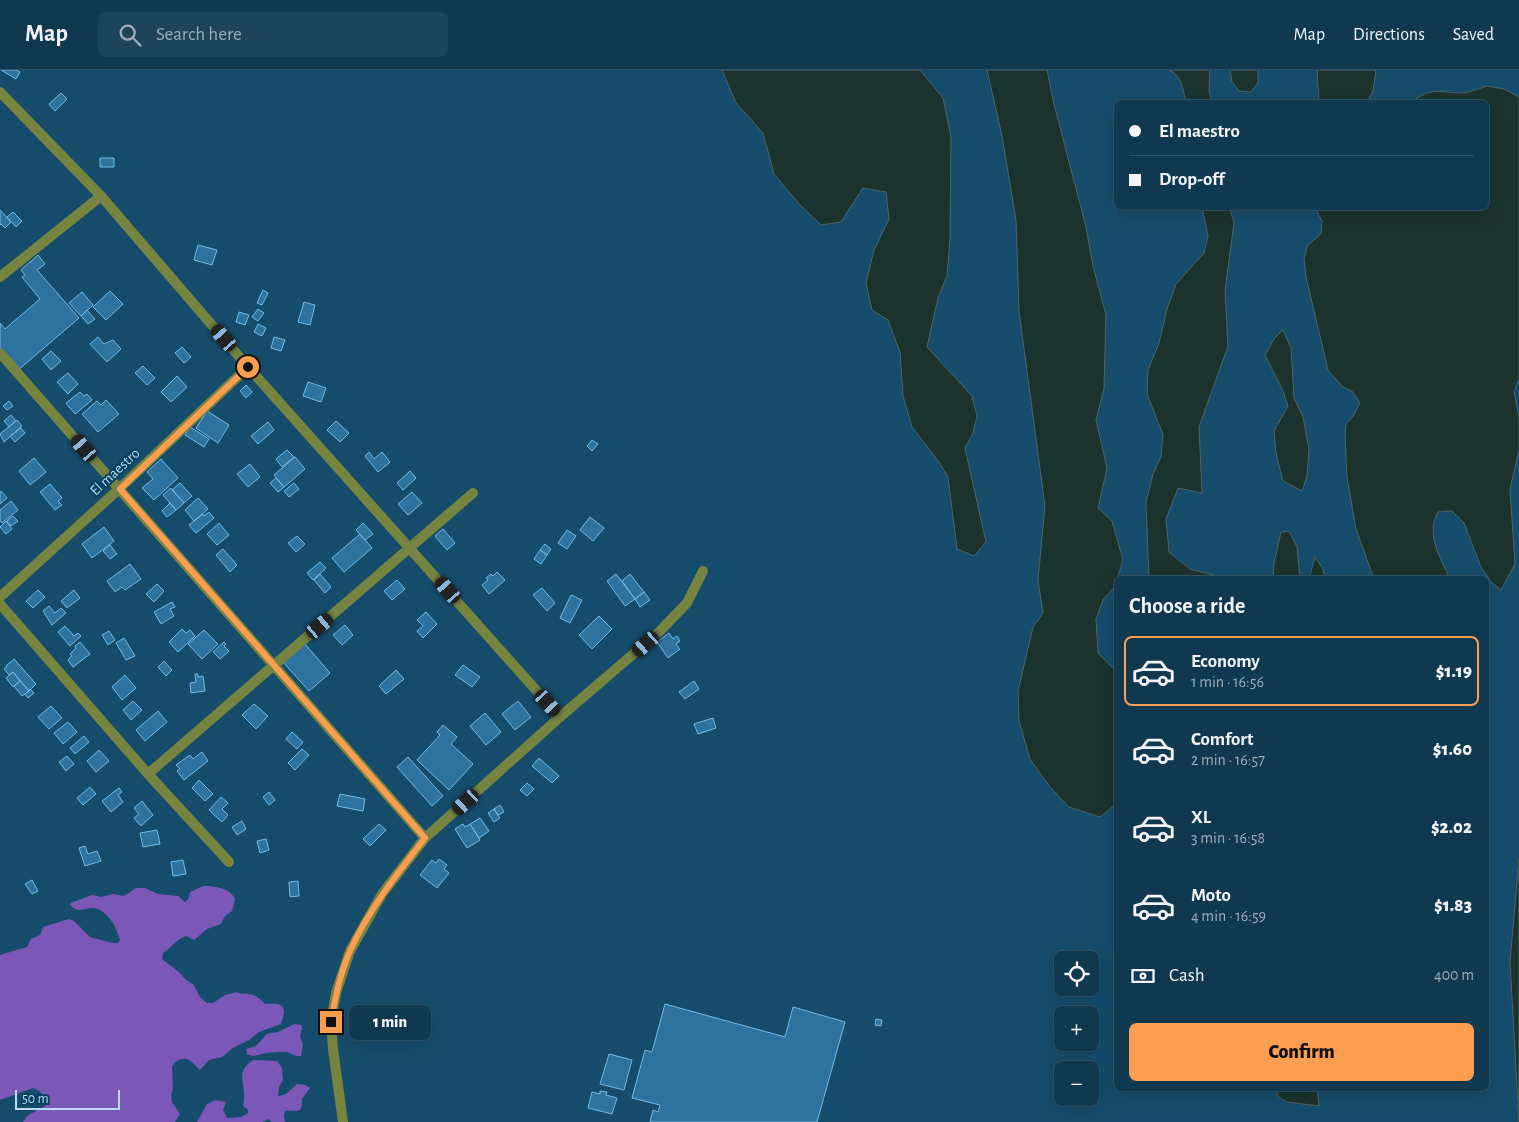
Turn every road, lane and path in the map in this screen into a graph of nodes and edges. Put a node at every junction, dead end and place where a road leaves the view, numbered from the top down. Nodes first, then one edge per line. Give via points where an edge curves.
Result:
1 (0, 92) edge
2 (101, 196) junction
3 (0, 276) edge
4 (0, 353) edge
5 (248, 367) junction
6 (120, 489) junction
7 (473, 493) dead end
8 (411, 548) junction
9 (703, 571) dead end
10 (0, 597) edge
11 (0, 604) edge
12 (274, 665) junction
13 (560, 717) junction
14 (148, 774) junction
15 (425, 838) junction
16 (229, 862) dead end
17 (343, 1122) edge

1 - 2 street
2 - 3 street
2 - 5 street
4 - 6 street
5 - 6 street, El maestro
5 - 8 street
6 - 10 street, El maestro
6 - 12 street
7 - 8 street
8 - 12 street
8 - 13 street
9 - 13 street via 686,603 660,631
11 - 14 street
12 - 14 street
12 - 15 street
13 - 15 street
14 - 16 street
15 - 17 street via 382,894 350,951 336,993 331,1022

